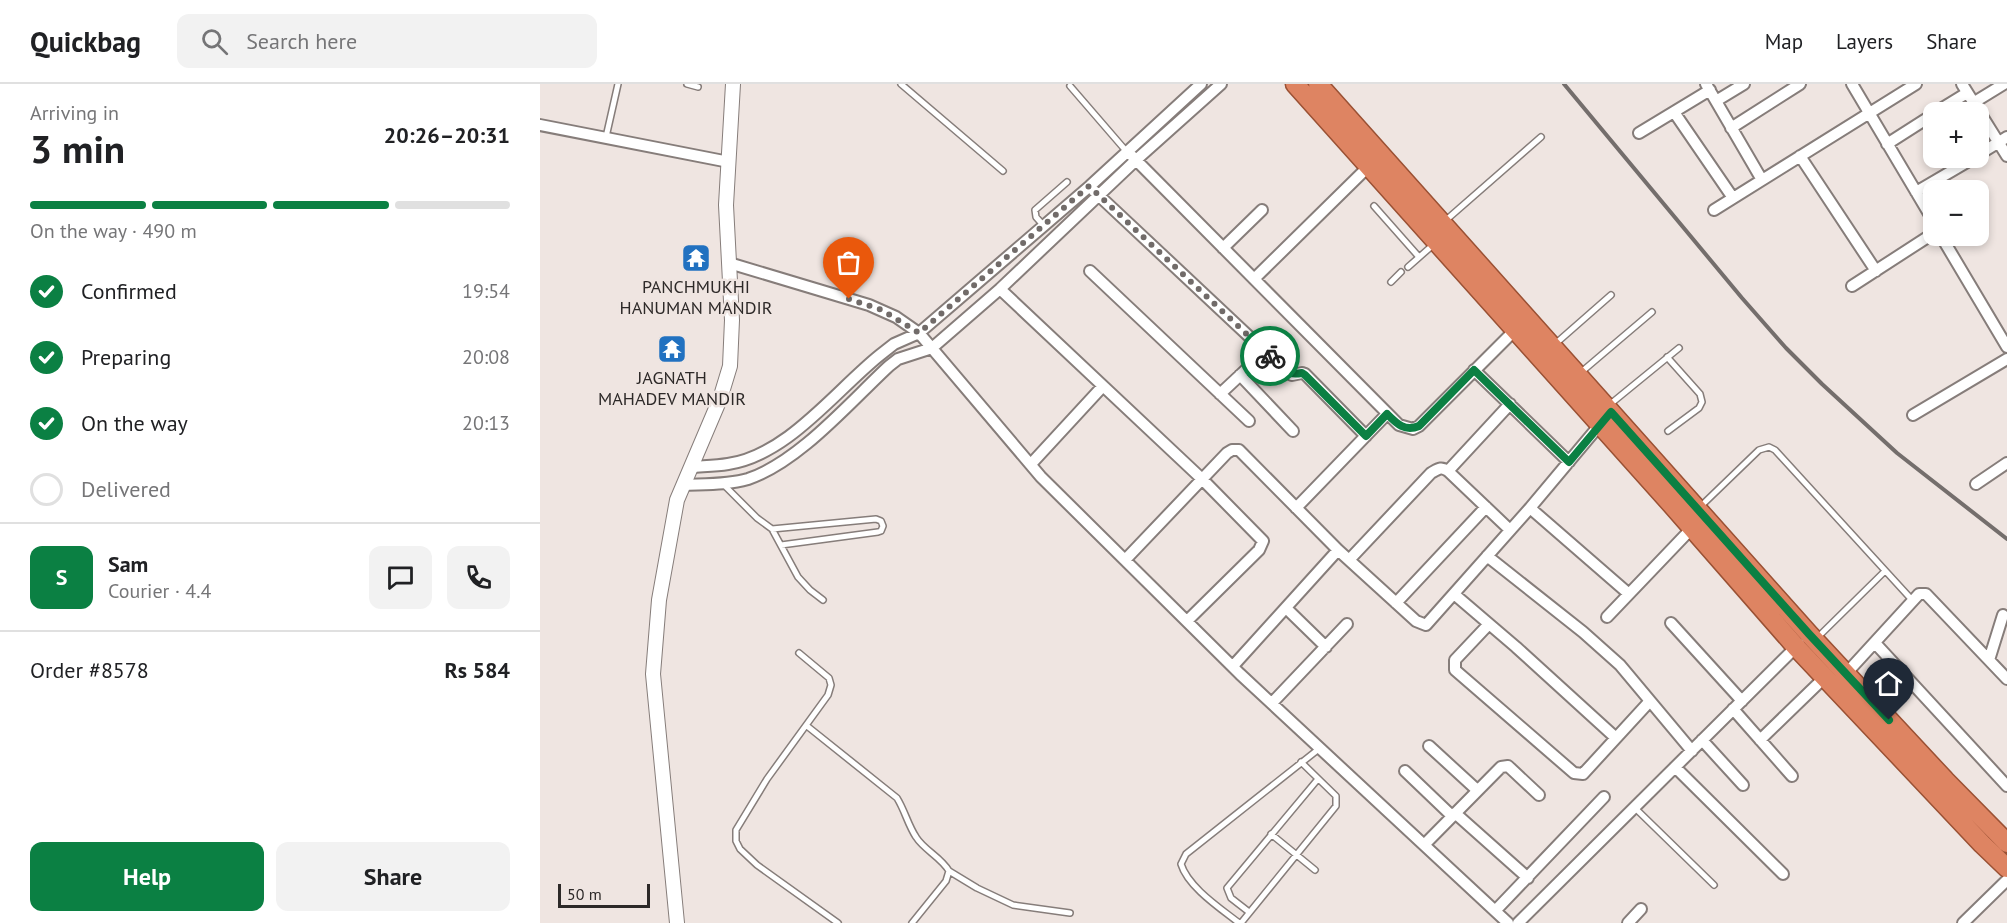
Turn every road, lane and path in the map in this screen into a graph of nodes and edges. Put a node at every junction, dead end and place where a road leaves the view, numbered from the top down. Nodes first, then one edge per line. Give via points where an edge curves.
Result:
1 (618, 84) edge
2 (687, 84) edge
3 (733, 84) edge
4 (901, 84) edge
5 (1201, 84) edge
6 (1221, 84) edge
7 (1295, 84) edge
8 (1318, 84) edge
9 (1744, 84) edge
10 (1800, 84) edge
11 (1852, 84) edge
12 (1916, 84) edge
13 (2004, 84) edge
14 (1070, 86) dead end
15 (698, 87) dead end
16 (1708, 87) edge
17 (1964, 88) edge
18 (1716, 101) junction
19 (1948, 102) edge
20 (1973, 102) edge
21 (1976, 102) edge
22 (1674, 112) junction
23 (1869, 113) junction
24 (1923, 122) edge
25 (1989, 122) edge
26 (540, 125) edge
27 (1731, 128) junction
28 (1639, 133) dead end
29 (606, 137) junction
30 (1541, 137) dead end
31 (2003, 140) edge
32 (1887, 144) junction
33 (1989, 148) edge
34 (1132, 156) junction
35 (1800, 156) junction
36 (2007, 156) edge
37 (729, 162) junction
38 (1369, 166) junction
39 (1951, 168) edge
40 (1003, 171) dead end
41 (1762, 180) junction
42 (1067, 182) dead end
43 (1089, 186) junction
44 (1916, 192) junction
45 (1099, 195) junction
46 (1733, 198) junction
47 (1923, 204) edge
48 (1374, 206) dead end
49 (1262, 210) dead end
50 (1714, 210) dead end
51 (1044, 226) junction
52 (1437, 233) junction
53 (1923, 240) edge
54 (1947, 246) edge
55 (1223, 248) junction
56 (1419, 257) junction
57 (729, 263) junction
58 (1408, 267) dead end
59 (1090, 271) dead end
60 (1876, 271) junction
61 (1401, 272) dead end
62 (1254, 279) junction
63 (1391, 282) dead end
64 (1852, 286) dead end
65 (1000, 290) junction
66 (1611, 295) dead end
67 (1652, 312) dead end
68 (1515, 330) junction
69 (919, 333) junction
70 (1552, 346) junction
71 (2007, 347) edge
72 (932, 348) junction
73 (1679, 348) dead end
74 (1266, 351) junction
75 (1667, 357) junction
76 (2007, 359) edge
77 (1474, 370) junction
78 (1240, 375) junction
79 (1578, 375) junction
80 (1103, 386) junction
81 (1220, 394) junction
82 (1509, 404) junction
83 (1387, 414) junction
84 (1606, 414) junction
85 (1913, 415) dead end
86 (1249, 422) dead end
87 (1293, 431) dead end
88 (1668, 431) dead end
89 (1366, 436) junction
90 (1569, 462) junction
91 (2007, 463) edge
92 (1031, 464) junction
93 (692, 467) junction
94 (1448, 471) junction
95 (1202, 479) junction
96 (722, 483) junction
97 (1976, 484) dead end
98 (683, 485) junction
99 (1486, 507) junction
100 (1296, 508) junction
101 (1530, 508) junction
102 (1698, 510) junction
103 (1692, 528) junction
104 (772, 529) junction
105 (1510, 530) junction
106 (781, 545) junction
107 (1338, 550) junction
108 (1487, 556) junction
109 (1125, 560) junction
110 (1349, 560) junction
111 (1884, 572) junction
112 (1454, 594) junction
113 (1629, 594) junction
114 (823, 600) dead end
115 (1913, 601) junction
116 (1396, 603) junction
117 (1286, 608) junction
118 (2003, 615) dead end
119 (1606, 617) dead end
120 (1187, 621) junction
121 (1671, 623) dead end
122 (1347, 624) dead end
123 (1489, 624) junction
124 (2003, 632) edge
125 (1806, 640) junction
126 (1875, 643) junction
127 (1326, 647) junction
128 (799, 653) dead end
129 (1989, 660) junction
130 (1233, 666) junction
131 (1835, 679) junction
132 (2007, 679) edge
133 (1650, 701) junction
134 (1742, 701) junction
135 (1272, 703) junction
136 (1733, 709) junction
137 (807, 726) junction
138 (1616, 738) junction
139 (1760, 740) junction
140 (1702, 741) junction
141 (1429, 746) dead end
142 (1320, 748) junction
143 (1692, 751) junction
144 (1301, 762) junction
145 (1675, 767) junction
146 (1406, 771) dead end
147 (1792, 776) dead end
148 (1318, 779) junction
149 (1743, 785) dead end
150 (2007, 786) edge
151 (1477, 790) junction
152 (1539, 795) dead end
153 (1604, 797) dead end
154 (1956, 803) junction
155 (1634, 807) junction
156 (1454, 814) junction
157 (1271, 834) junction
158 (2007, 843) edge
159 (1424, 845) junction
160 (1295, 854) junction
161 (2007, 868) edge
162 (1315, 870) dead end
163 (949, 871) junction
164 (1783, 874) dead end
165 (1528, 878) junction
166 (2007, 880) edge
167 (1714, 885) dead end
168 (1641, 909) dead end
169 (1495, 911) junction
170 (1249, 912) junction
171 (1070, 913) dead end
172 (1231, 921) edge
173 (677, 923) edge
174 (838, 923) edge
175 (912, 923) edge
176 (1240, 923) edge
177 (1508, 923) edge
178 (1518, 923) edge
179 (1628, 923) edge
180 (1964, 923) edge

1 - 29 lane
2 - 15 lane
3 - 37 street
4 - 40 lane
5 - 34 street
6 - 34 street
7 - 38 highway
8 - 52 highway
9 - 18 street
10 - 27 street
11 - 23 street
12 - 23 street
13 - 21 street
14 - 34 lane
16 - 18 street
16 - 22 street
17 - 19 street
17 - 20 street
18 - 27 street
22 - 28 street
22 - 46 street
23 - 32 street
23 - 35 street
24 - 32 street
25 - 31 street
26 - 29 street
27 - 41 street
29 - 37 street
30 - 52 lane
31 - 33 street
31 - 36 street
32 - 44 street
34 - 43 street
34 - 45 street
34 - 55 street
35 - 41 street
35 - 60 street
37 - 57 street
38 - 52 highway
38 - 62 street
39 - 44 street
41 - 46 street
42 - 51 lane via 1035,210
43 - 45 street
43 - 51 street
44 - 47 street
45 - 65 street
45 - 74 street
46 - 50 street
48 - 56 lane
49 - 55 street
51 - 69 street
52 - 56 lane
52 - 68 highway
52 - 70 highway
53 - 60 street
54 - 71 street
55 - 62 street
56 - 58 lane
57 - 69 street via 875,308
57 - 93 street via 730,366
59 - 81 street
60 - 64 street
61 - 63 lane
62 - 83 street
65 - 72 street
65 - 80 street
66 - 70 lane
67 - 79 lane
68 - 77 street
68 - 84 highway
69 - 72 street
69 - 93 street via 879,355 790,436 769,449 729,464
70 - 79 highway
72 - 92 street
72 - 96 street via 898,359 791,456 749,479
73 - 75 lane
74 - 78 street
74 - 89 street via 1288,373 1305,375
75 - 84 lane
75 - 88 lane via 1700,394 1702,402
76 - 85 street
77 - 82 street
77 - 83 street via 1419,426 1406,428
78 - 81 street
78 - 87 street
79 - 84 highway
80 - 92 street
80 - 95 street
81 - 86 street
82 - 90 street
82 - 94 street
83 - 89 street
84 - 90 street
84 - 102 highway
84 - 103 highway
89 - 100 street
90 - 101 street
91 - 97 street
92 - 109 street
93 - 98 street
94 - 99 street
94 - 110 street via 1438,468 1431,473
95 - 100 street via 1227,453 1239,450
95 - 109 street
95 - 120 street via 1263,544
96 - 98 street
96 - 104 lane
98 - 173 street via 659,600 653,674
99 - 105 street
99 - 116 street
100 - 107 street
101 - 105 street
101 - 113 street
102 - 111 lane via 1759,450 1769,447
102 - 125 highway
103 - 113 street
103 - 125 highway
104 - 106 lane
104 - 106 lane via 876,519 884,526 878,532
105 - 108 street
106 - 114 lane via 798,577
107 - 110 street
107 - 117 street
108 - 112 street
108 - 133 street via 1583,632 1620,665
109 - 120 street
110 - 116 street
111 - 115 lane
111 - 125 lane
112 - 116 street via 1426,624 1416,621
112 - 123 street
113 - 119 street
115 - 126 street
115 - 129 street via 1919,594 1926,594
117 - 127 street
117 - 130 street
118 - 124 street
120 - 130 street
121 - 134 street
122 - 127 street
123 - 138 street
123 - 138 street via 1455,660 1455,670 1462,677 1574,773 1583,774
124 - 129 street
125 - 131 highway
125 - 134 street
126 - 131 street
126 - 150 street
127 - 135 street
128 - 137 lane via 831,685
129 - 132 street
130 - 135 street
131 - 139 street
131 - 154 highway
133 - 138 street
133 - 143 street
134 - 136 street
135 - 142 street
136 - 139 street
136 - 140 street
137 - 163 lane via 897,798 916,838
137 - 174 lane via 767,779 736,830 736,841 757,865
139 - 147 street
140 - 143 street
140 - 149 street
141 - 151 street
142 - 144 lane
142 - 159 street
143 - 145 street
144 - 148 lane
144 - 172 lane via 1186,854 1181,864 1192,884
145 - 155 street
145 - 164 street
146 - 156 street
148 - 157 lane
148 - 160 lane via 1336,796 1336,806
151 - 152 street via 1501,766 1508,766
151 - 156 street
153 - 165 street
154 - 158 highway
154 - 161 highway
155 - 167 lane
155 - 178 street
156 - 159 street
156 - 165 street
157 - 160 lane
157 - 170 lane via 1227,888 1231,898
159 - 169 street
160 - 162 lane
160 - 170 lane
163 - 171 lane via 1013,905
163 - 175 lane via 946,881
165 - 169 street
166 - 180 street
168 - 179 street
169 - 177 street
170 - 176 lane
172 - 176 lane

